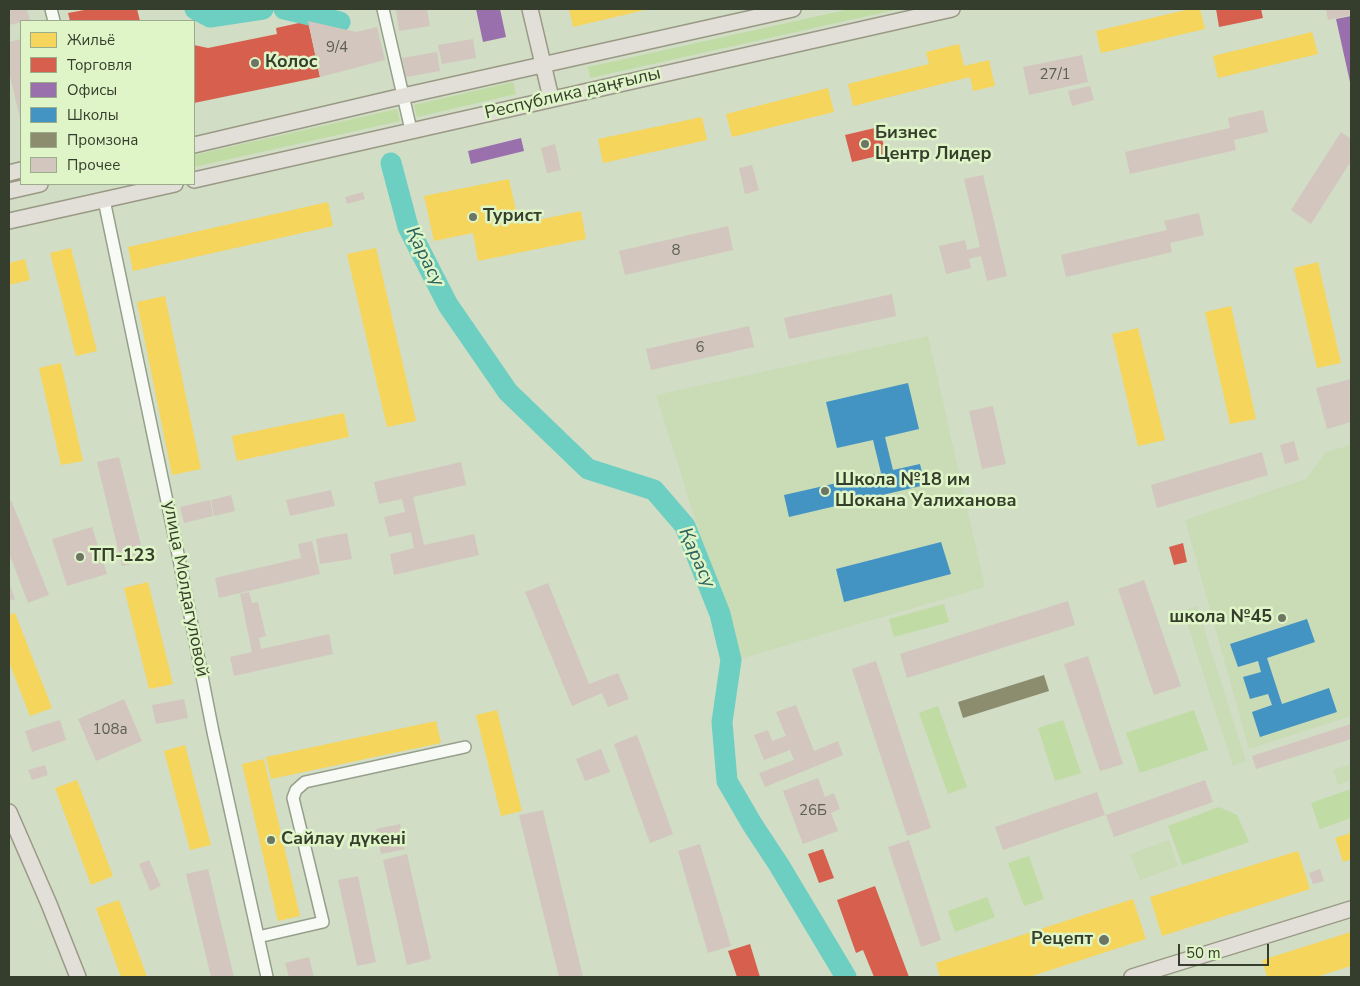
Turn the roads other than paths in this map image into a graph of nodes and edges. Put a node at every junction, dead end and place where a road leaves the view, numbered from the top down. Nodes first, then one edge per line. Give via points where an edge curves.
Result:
1 (383, 9) edge
2 (530, 9) edge
3 (793, 9) edge
4 (952, 9) edge
5 (544, 65) junction
6 (403, 96) junction
7 (551, 98) junction
8 (411, 130) junction
9 (195, 145) edge
10 (195, 180) edge
11 (36, 185) edge
12 (171, 185) edge
13 (9, 191) edge
14 (104, 200) junction
15 (88, 202) junction
16 (9, 220) edge
17 (9, 229) edge
18 (465, 747) dead end
19 (9, 812) edge
20 (1351, 909) edge
21 (258, 937) junction
22 (78, 977) edge
23 (267, 977) edge
24 (1132, 977) edge

1 - 6 street
2 - 5 main road
3 - 5 main road, Республика даңғылы
4 - 7 main road, Республика даңғылы
5 - 6 main road, Республика даңғылы
5 - 7 main road
6 - 8 street
6 - 9 main road, Республика даңғылы
7 - 8 main road, Республика даңғылы
8 - 10 main road, Республика даңғылы
11 - 13 main road
12 - 14 main road
14 - 15 main road
14 - 21 street, улица Молдагуловой
15 - 16 main road
15 - 17 main road via 37,223
18 - 21 street via 305,782 296,790 293,798 323,922
19 - 22 main road
20 - 24 main road
21 - 23 street, улица Молдагуловой

